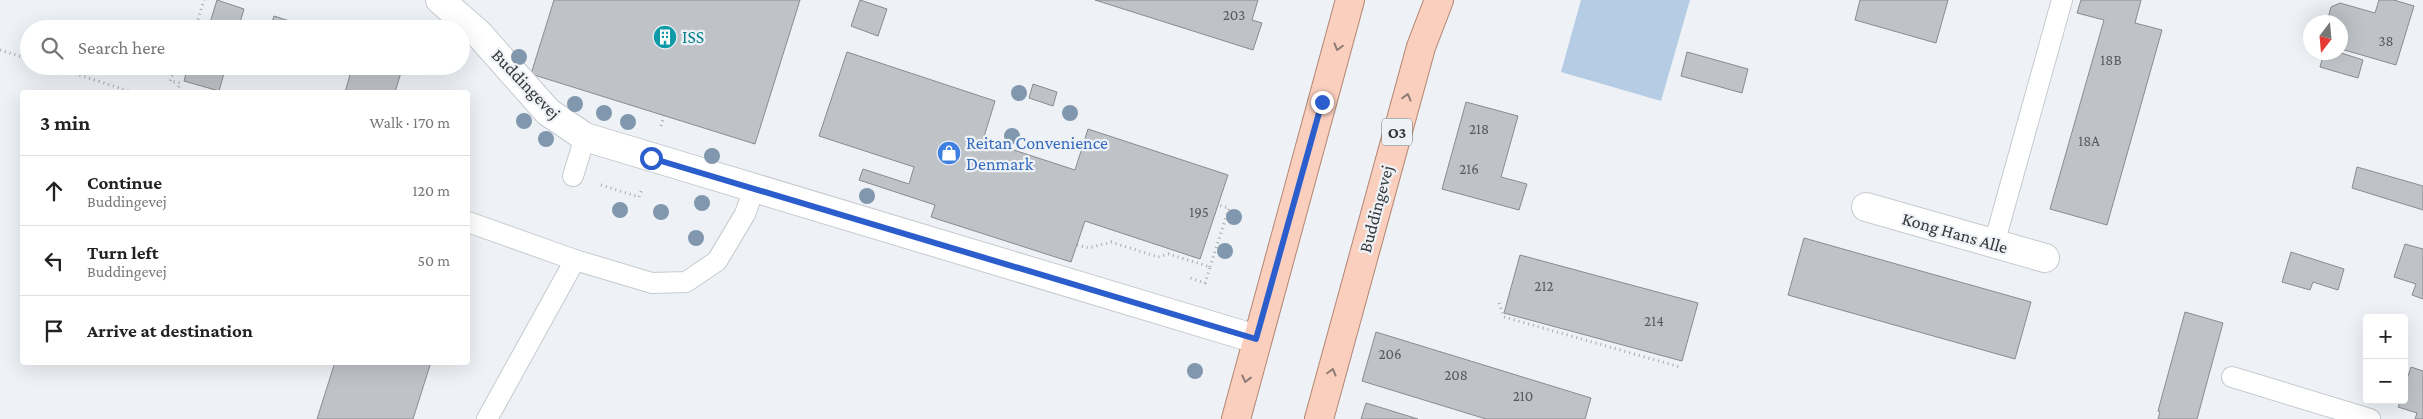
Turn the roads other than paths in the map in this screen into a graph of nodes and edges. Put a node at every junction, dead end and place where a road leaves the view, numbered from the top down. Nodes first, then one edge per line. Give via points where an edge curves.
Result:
1 (440, 0) edge
2 (1350, 0) edge
3 (2062, 0) edge
4 (1438, 1) edge
5 (463, 20) edge
6 (470, 26) edge
7 (585, 137) junction
8 (573, 176) dead end
9 (754, 189) junction
10 (1866, 207) dead end
11 (470, 223) edge
12 (1994, 244) junction
13 (2045, 258) dead end
14 (575, 260) junction
15 (1256, 339) junction
16 (2232, 378) dead end
17 (487, 419) edge
18 (1236, 419) edge
19 (1319, 419) edge
20 (2370, 419) edge

1 - 5 street, Buddingevej
2 -> 15 main road
3 - 12 lane
19 -> 4 main road, Buddingevej / O3 via 1421,47
6 - 7 street, Buddingevej via 548,112
7 - 8 lane
7 - 9 street, Buddingevej
9 - 14 lane via 745,214 717,261 686,282 652,283
9 - 15 street, Buddingevej
10 - 12 street, Kong Hans Alle
11 - 14 lane
12 - 13 street, Kong Hans Alle
14 - 17 lane
15 -> 18 main road
16 - 20 lane

